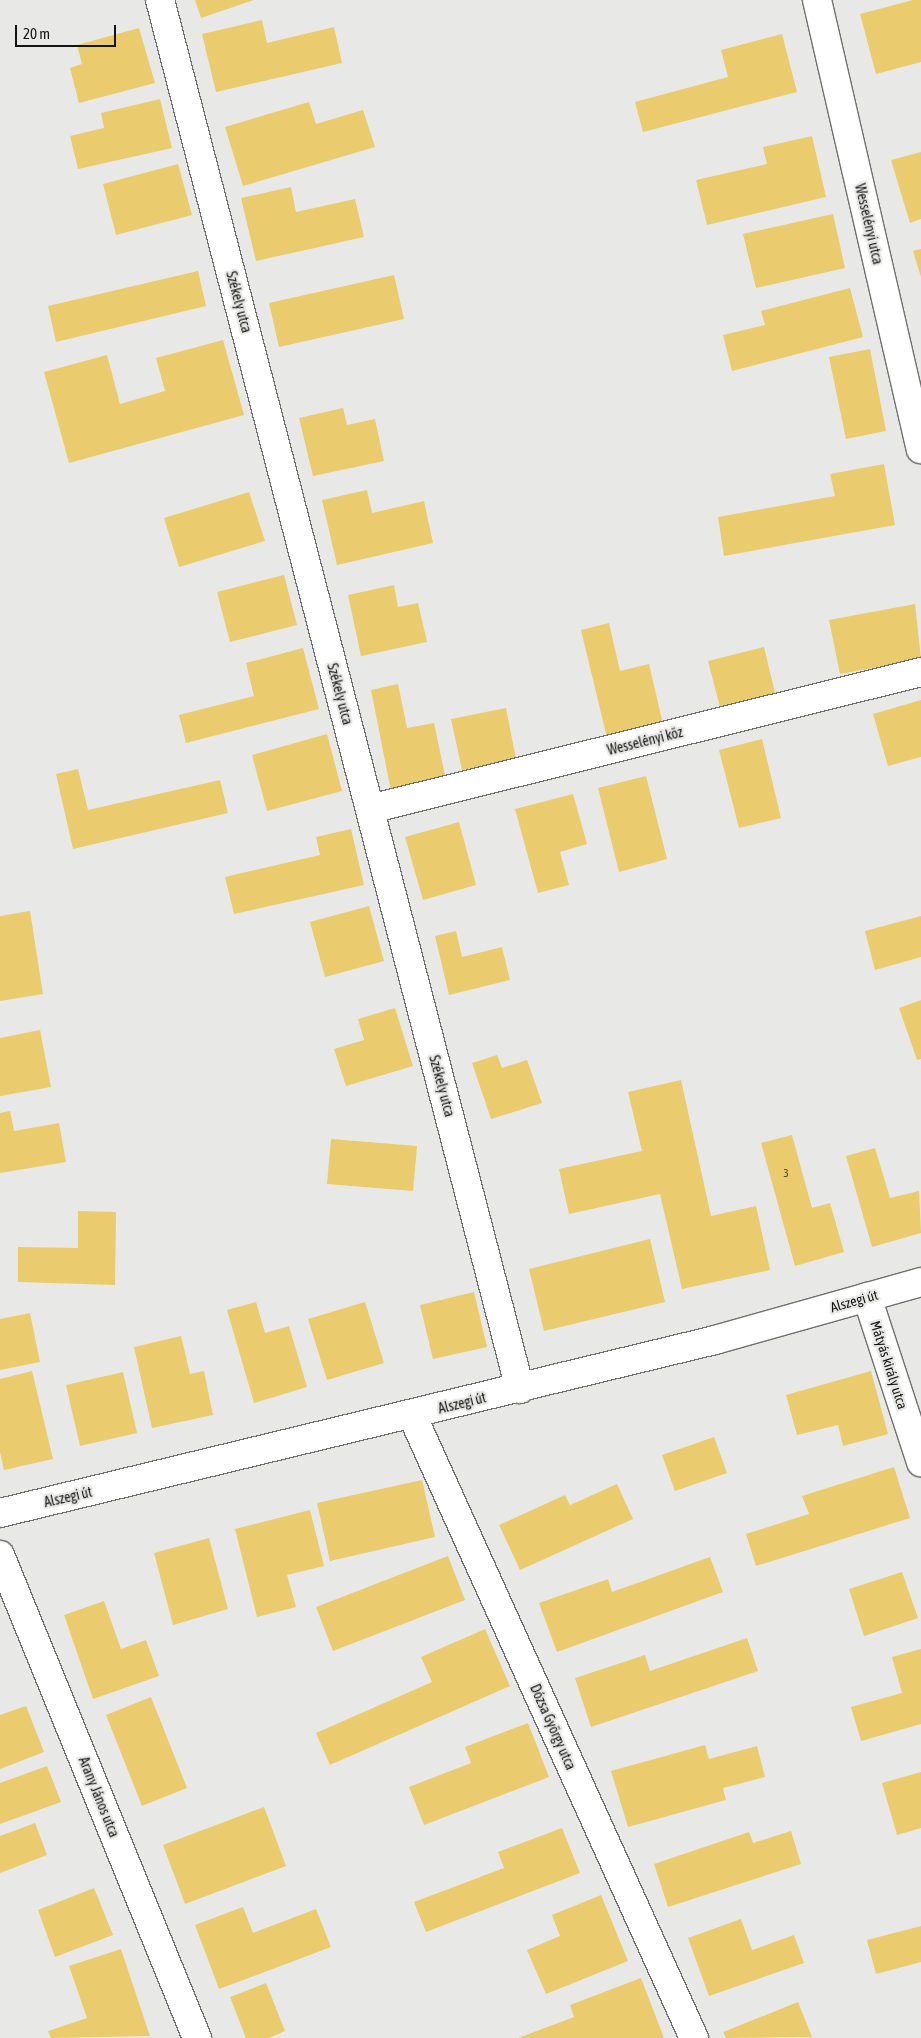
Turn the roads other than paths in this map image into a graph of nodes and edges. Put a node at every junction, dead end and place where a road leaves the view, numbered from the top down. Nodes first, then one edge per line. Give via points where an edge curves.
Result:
1 (160, 0) edge
2 (817, 0) edge
3 (921, 449) edge
4 (921, 672) edge
5 (370, 809) junction
6 (921, 1282) edge
7 (867, 1297) junction
8 (520, 1389) junction
9 (412, 1416) junction
10 (921, 1462) edge
11 (0, 1514) edge
12 (0, 1555) edge
13 (197, 2038) edge
14 (694, 2038) edge

1 - 5 street, Székely utca
2 - 3 street, Wesselényi utca
4 - 5 street, Wesselényi köz
5 - 8 street, Székely utca
6 - 7 street, Alszegi út
7 - 8 street, Alszegi út
7 - 10 street, Mátyás király utca
8 - 9 street, Alszegi út
9 - 11 street, Alszegi út
9 - 14 street, Dózsa György utca
12 - 13 street, Arany János utca

